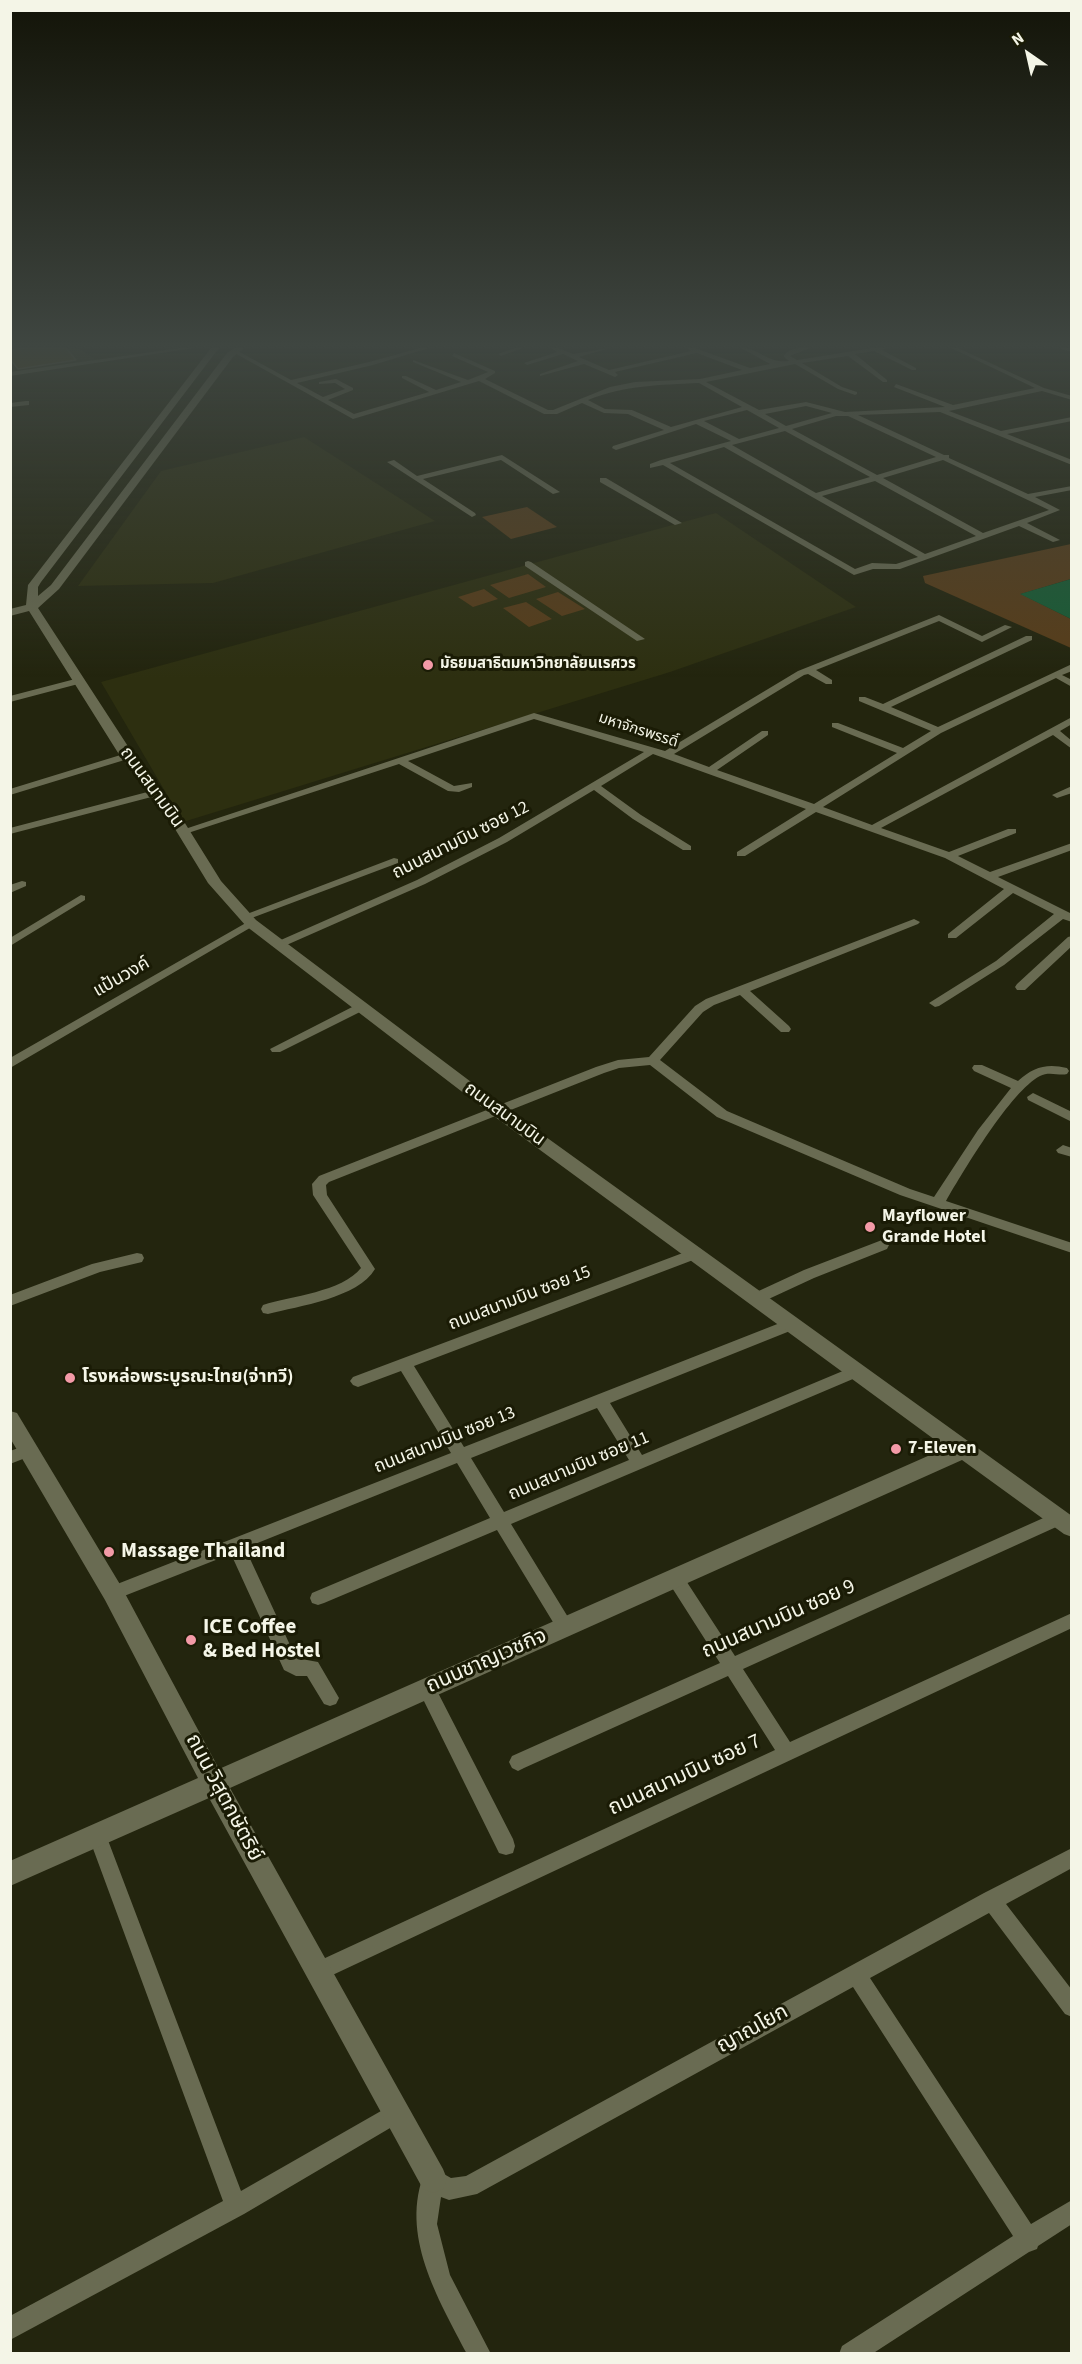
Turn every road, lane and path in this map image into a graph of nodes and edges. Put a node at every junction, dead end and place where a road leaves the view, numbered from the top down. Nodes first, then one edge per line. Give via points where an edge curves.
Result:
1 (129, 458) edge
2 (154, 458) edge
3 (497, 458) edge
4 (504, 458) edge
5 (678, 458) edge
6 (749, 458) edge
7 (840, 458) edge
8 (942, 458) edge
9 (949, 458) edge
10 (391, 462) dead end
11 (664, 462) junction
12 (653, 466) dead end
13 (418, 478) junction
14 (876, 478) junction
15 (603, 480) dead end
16 (1071, 488) edge
17 (556, 492) dead end
18 (815, 496) junction
19 (1031, 496) junction
20 (472, 515) dead end
21 (84, 517) junction
22 (109, 518) junction
23 (678, 523) dead end
24 (1022, 524) junction
25 (982, 536) junction
26 (1056, 540) dead end
27 (924, 557) junction
28 (528, 564) dead end
29 (32, 608) junction
30 (10, 613) edge
31 (1008, 627) dead end
32 (1029, 638) dead end
33 (640, 639) dead end
34 (1071, 667) edge
35 (808, 670) junction
36 (1061, 678) dead end
37 (79, 681) junction
38 (829, 682) dead end
39 (1071, 684) edge
40 (10, 699) edge
41 (862, 699) dead end
42 (883, 708) junction
43 (1071, 720) edge
44 (835, 725) dead end
45 (1053, 730) junction
46 (938, 731) junction
47 (765, 733) dead end
48 (1071, 746) edge
49 (652, 751) junction
50 (904, 752) junction
51 (666, 755) junction
52 (127, 756) junction
53 (400, 760) junction
54 (709, 771) junction
55 (468, 785) dead end
56 (595, 786) junction
57 (1071, 789) edge
58 (10, 792) edge
59 (155, 794) junction
60 (1057, 795) dead end
61 (815, 810) junction
62 (872, 829) junction
63 (10, 831) edge
64 (184, 831) junction
65 (1012, 831) dead end
66 (1071, 846) edge
67 (687, 848) dead end
68 (741, 854) dead end
69 (949, 856) junction
70 (394, 861) dead end
71 (990, 876) junction
72 (22, 884) dead end
73 (1012, 888) junction
74 (10, 890) edge
75 (81, 898) dead end
76 (1067, 916) edge
77 (248, 920) junction
78 (914, 921) dead end
79 (952, 936) dead end
80 (1071, 939) edge
81 (10, 943) edge
82 (278, 945) junction
83 (1021, 987) dead end
84 (742, 990) junction
85 (935, 1004) dead end
86 (360, 1007) junction
87 (785, 1029) dead end
88 (276, 1049) dead end
89 (654, 1061) junction
90 (10, 1064) edge
91 (978, 1068) dead end
92 (1063, 1071) dead end
93 (1019, 1086) junction
94 (1033, 1097) dead end
95 (496, 1110) junction
96 (1071, 1118) edge
97 (937, 1204) junction
98 (882, 1245) dead end
99 (1071, 1248) edge
100 (696, 1254) junction
101 (137, 1258) dead end
102 (755, 1299) junction
103 (10, 1301) edge
104 (268, 1309) dead end
105 (790, 1325) junction
106 (405, 1364) junction
107 (855, 1372) junction
108 (358, 1382) dead end
109 (600, 1400) junction
110 (10, 1419) edge
111 (963, 1450) junction
112 (19, 1454) edge
113 (460, 1455) junction
114 (639, 1463) junction
115 (501, 1521) junction
116 (1065, 1523) edge
117 (235, 1544) junction
118 (675, 1578) junction
119 (113, 1593) junction
120 (318, 1598) dead end
121 (1071, 1620) edge
122 (565, 1627) junction
123 (732, 1667) junction
124 (427, 1689) junction
125 (330, 1698) dead end
126 (787, 1753) junction
127 (518, 1762) dead end
128 (214, 1783) junction
129 (97, 1835) junction
130 (506, 1846) dead end
131 (1071, 1857) edge
132 (10, 1874) edge
133 (992, 1900) junction
134 (317, 1972) junction
135 (856, 1974) junction
136 (1071, 2007) edge
137 (396, 2114) junction
138 (434, 2179) junction
139 (236, 2206) junction
140 (1071, 2211) edge
141 (1029, 2241) junction
142 (10, 2329) edge
143 (480, 2354) edge
144 (850, 2354) edge

1 - 21 street
2 - 22 street
3 - 13 street
4 - 17 street
5 - 11 street
6 - 18 street
7 - 14 street
8 - 14 street
9 - 19 street
10 - 13 street
11 - 12 street
11 - 27 street via 851,571 876,566 893,568
13 - 20 street
14 - 18 street
14 - 25 street
15 - 23 street
16 - 19 street
18 - 27 street
19 - 24 street via 1056,510
21 - 22 street
21 - 29 street via 32,587
22 - 29 street via 55,587
24 - 25 street
24 - 26 street
25 - 27 street
28 - 33 street
29 - 30 street
29 - 37 street, ถนนสนามบิน
31 - 35 street via 982,639 939,618
32 - 42 street
34 - 46 street
35 - 38 street
35 - 51 street
36 - 39 street
37 - 40 street
37 - 52 street, ถนนสนามบิน
41 - 42 street
42 - 46 street
43 - 45 street
44 - 50 street
45 - 48 street
45 - 62 street
46 - 50 street
47 - 54 street
49 - 51 street, มหาจักรพรรดิ์
49 - 53 street, มหาจักรพรรดิ์ via 534,716
49 - 56 street, ถนนสนามบิน ซอย 12
50 - 61 street
51 - 54 street, มหาจักรพรรดิ์
52 - 58 street
52 - 59 street, ถนนสนามบิน
53 - 55 street via 452,789
53 - 64 street, มหาจักรพรรดิ์
54 - 61 street, มหาจักรพรรดิ์
56 - 67 street
56 - 82 street, ถนนสนามบิน ซอย 12 via 422,882
57 - 60 street
59 - 63 street
59 - 64 street, ถนนสนามบิน
61 - 62 street, มหาจักรพรรดิ์
61 - 68 street
62 - 69 street, มหาจักรพรรดิ์
64 - 77 street, ถนนสนามบิน via 215,883
65 - 69 street
66 - 71 street
69 - 71 street, มหาจักรพรรดิ์
70 - 77 street, แป้นวงค์
71 - 73 street, มหาจักรพรรดิ์
72 - 74 street
73 - 76 street, มหาจักรพรรดิ์
73 - 79 street
75 - 81 street
76 - 85 street
77 - 82 street, ถนนสนามบิน
77 - 90 street, แป้นวงค์
78 - 84 street
80 - 83 street
82 - 86 street, ถนนสนามบิน
84 - 87 street
84 - 89 street via 699,1009
86 - 88 street
86 - 95 street, ถนนสนามบิน
89 - 95 street via 618,1064
89 - 97 street via 722,1114
91 - 93 street
92 - 93 street via 1035,1072
93 - 97 street via 959,1167
94 - 96 street
95 - 100 street, ถนนสนามบิน
95 - 104 street via 339,1172 319,1184 320,1195 368,1269 365,1275 345,1286
97 - 99 street
98 - 102 street
100 - 102 street, ถนนสนามบิน
100 - 106 street, ถนนสนามบิน ซอย 15
101 - 103 street
102 - 105 street, ถนนสนามบิน
105 - 107 street, ถนนสนามบิน
105 - 109 street, ถนนสนามบิน ซอย 13
106 - 108 street, ถนนสนามบิน ซอย 15
106 - 113 street
107 - 111 street, ถนนสนามบิน
107 - 114 street, ถนนสนามบิน ซอย 11
109 - 113 street, ถนนสนามบิน ซอย 13
109 - 114 street
110 - 112 street, ถนน วิสุตกษัตริย์
111 - 116 street, ถนนสนามบิน
111 - 118 street, ถนนชาญเวชกิจ
112 - 119 street, ถนน วิสุตกษัตริย์
113 - 115 street
113 - 117 street, ถนนสนามบิน ซอย 13
114 - 115 street, ถนนสนามบิน ซอย 11
115 - 120 street, ถนนสนามบิน ซอย 11
115 - 122 street
116 - 123 street, ถนนสนามบิน ซอย 9
117 - 119 street, ถนนสนามบิน ซอย 13
117 - 125 street via 290,1664 312,1668
118 - 122 street, ถนนชาญเวชกิจ
118 - 123 street
119 - 128 street, ถนน วิสุตกษัตริย์
121 - 126 street, ถนนสนามบิน ซอย 7
122 - 124 street, ถนนชาญเวชกิจ
123 - 126 street
123 - 127 street, ถนนสนามบิน ซอย 9
124 - 128 street, ถนนชาญเวชกิจ
124 - 130 street
126 - 134 street, ถนนสนามบิน ซอย 7
128 - 129 street, ถนนชาญเวชกิจ
128 - 134 street, ถนน วิสุตกษัตริย์
129 - 132 street, ถนนชาญเวชกิจ
129 - 139 street
131 - 133 street, ญาณโยก
133 - 135 street, ญาณโยก
133 - 136 street
134 - 137 street, ถนน วิสุตกษัตริย์
135 - 138 street, ญาณโยก via 469,2186 449,2189
135 - 141 street
137 - 138 street, ถนน วิสุตกษัตริย์
137 - 139 street
138 - 143 street via 426,2224 437,2267
139 - 142 street
140 - 141 street
141 - 144 street

